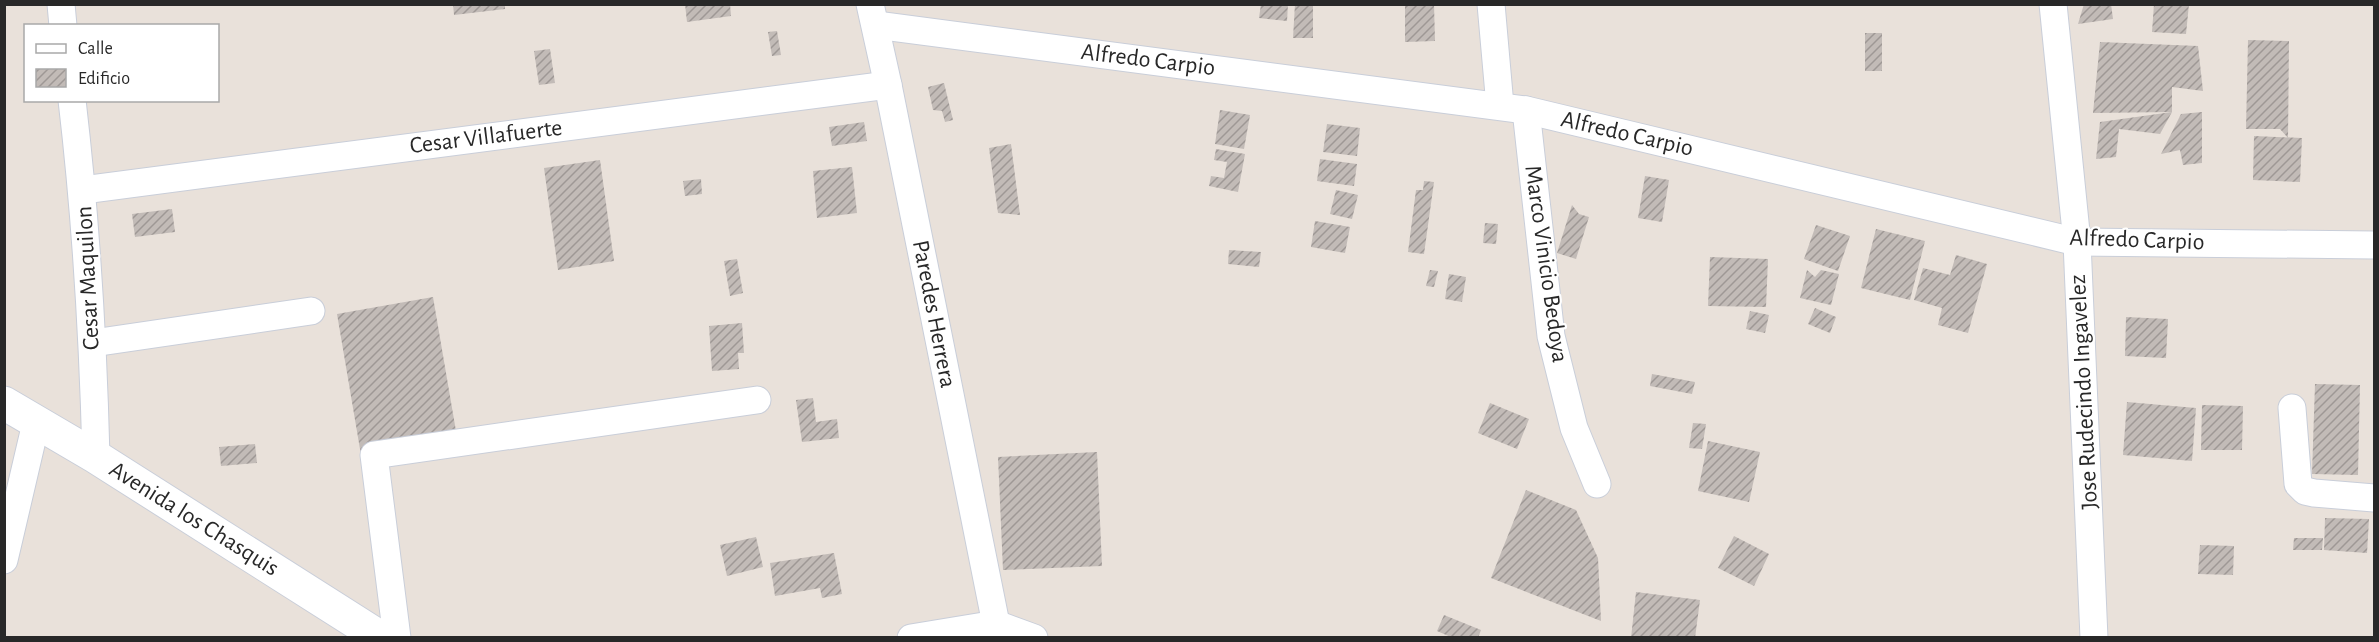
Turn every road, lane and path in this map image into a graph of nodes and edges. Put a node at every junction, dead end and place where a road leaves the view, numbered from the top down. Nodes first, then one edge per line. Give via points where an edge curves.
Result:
1 (61, 4) edge
2 (1491, 4) edge
3 (2053, 4) edge
4 (873, 15) edge
5 (63, 24) edge
6 (888, 85) junction
7 (72, 102) edge
8 (1500, 106) junction
9 (1526, 110) junction
10 (83, 190) junction
11 (2077, 242) junction
12 (2374, 244) edge
13 (311, 311) dead end
14 (93, 343) junction
15 (757, 400) dead end
16 (4, 403) edge
17 (2292, 408) dead end
18 (36, 423) junction
19 (96, 457) junction
20 (1597, 484) dead end
21 (2374, 498) edge
22 (4, 560) edge
23 (996, 624) junction
24 (381, 638) edge
25 (397, 638) edge
26 (911, 638) edge
27 (1034, 638) edge
28 (2094, 638) edge

1 - 5 street
2 - 8 street
3 - 11 street, Jose Rudecindo Ingavelez
4 - 6 street, Paredes Herrera
4 - 8 street, Alfredo Carpio
6 - 10 street, Cesar Villafuerte
6 - 23 street, Paredes Herrera
7 - 10 street, Cesar Maquilon
8 - 9 street, Alfredo Carpio
9 - 11 street, Alfredo Carpio
9 - 20 street, Marco Vinicio Bedoya via 1551,336 1574,428
10 - 14 street, Cesar Maquilon
11 - 12 street, Alfredo Carpio
11 - 28 street, Jose Rudecindo Ingavelez
13 - 14 street
14 - 19 street, Cesar Maquilon
15 - 25 street via 374,455
16 - 18 street, Avenida los Chasquis
17 - 21 street via 2298,484 2314,493
18 - 19 street, Avenida los Chasquis
18 - 22 street
19 - 24 street, Avenida los Chasquis
23 - 26 street
23 - 27 street

